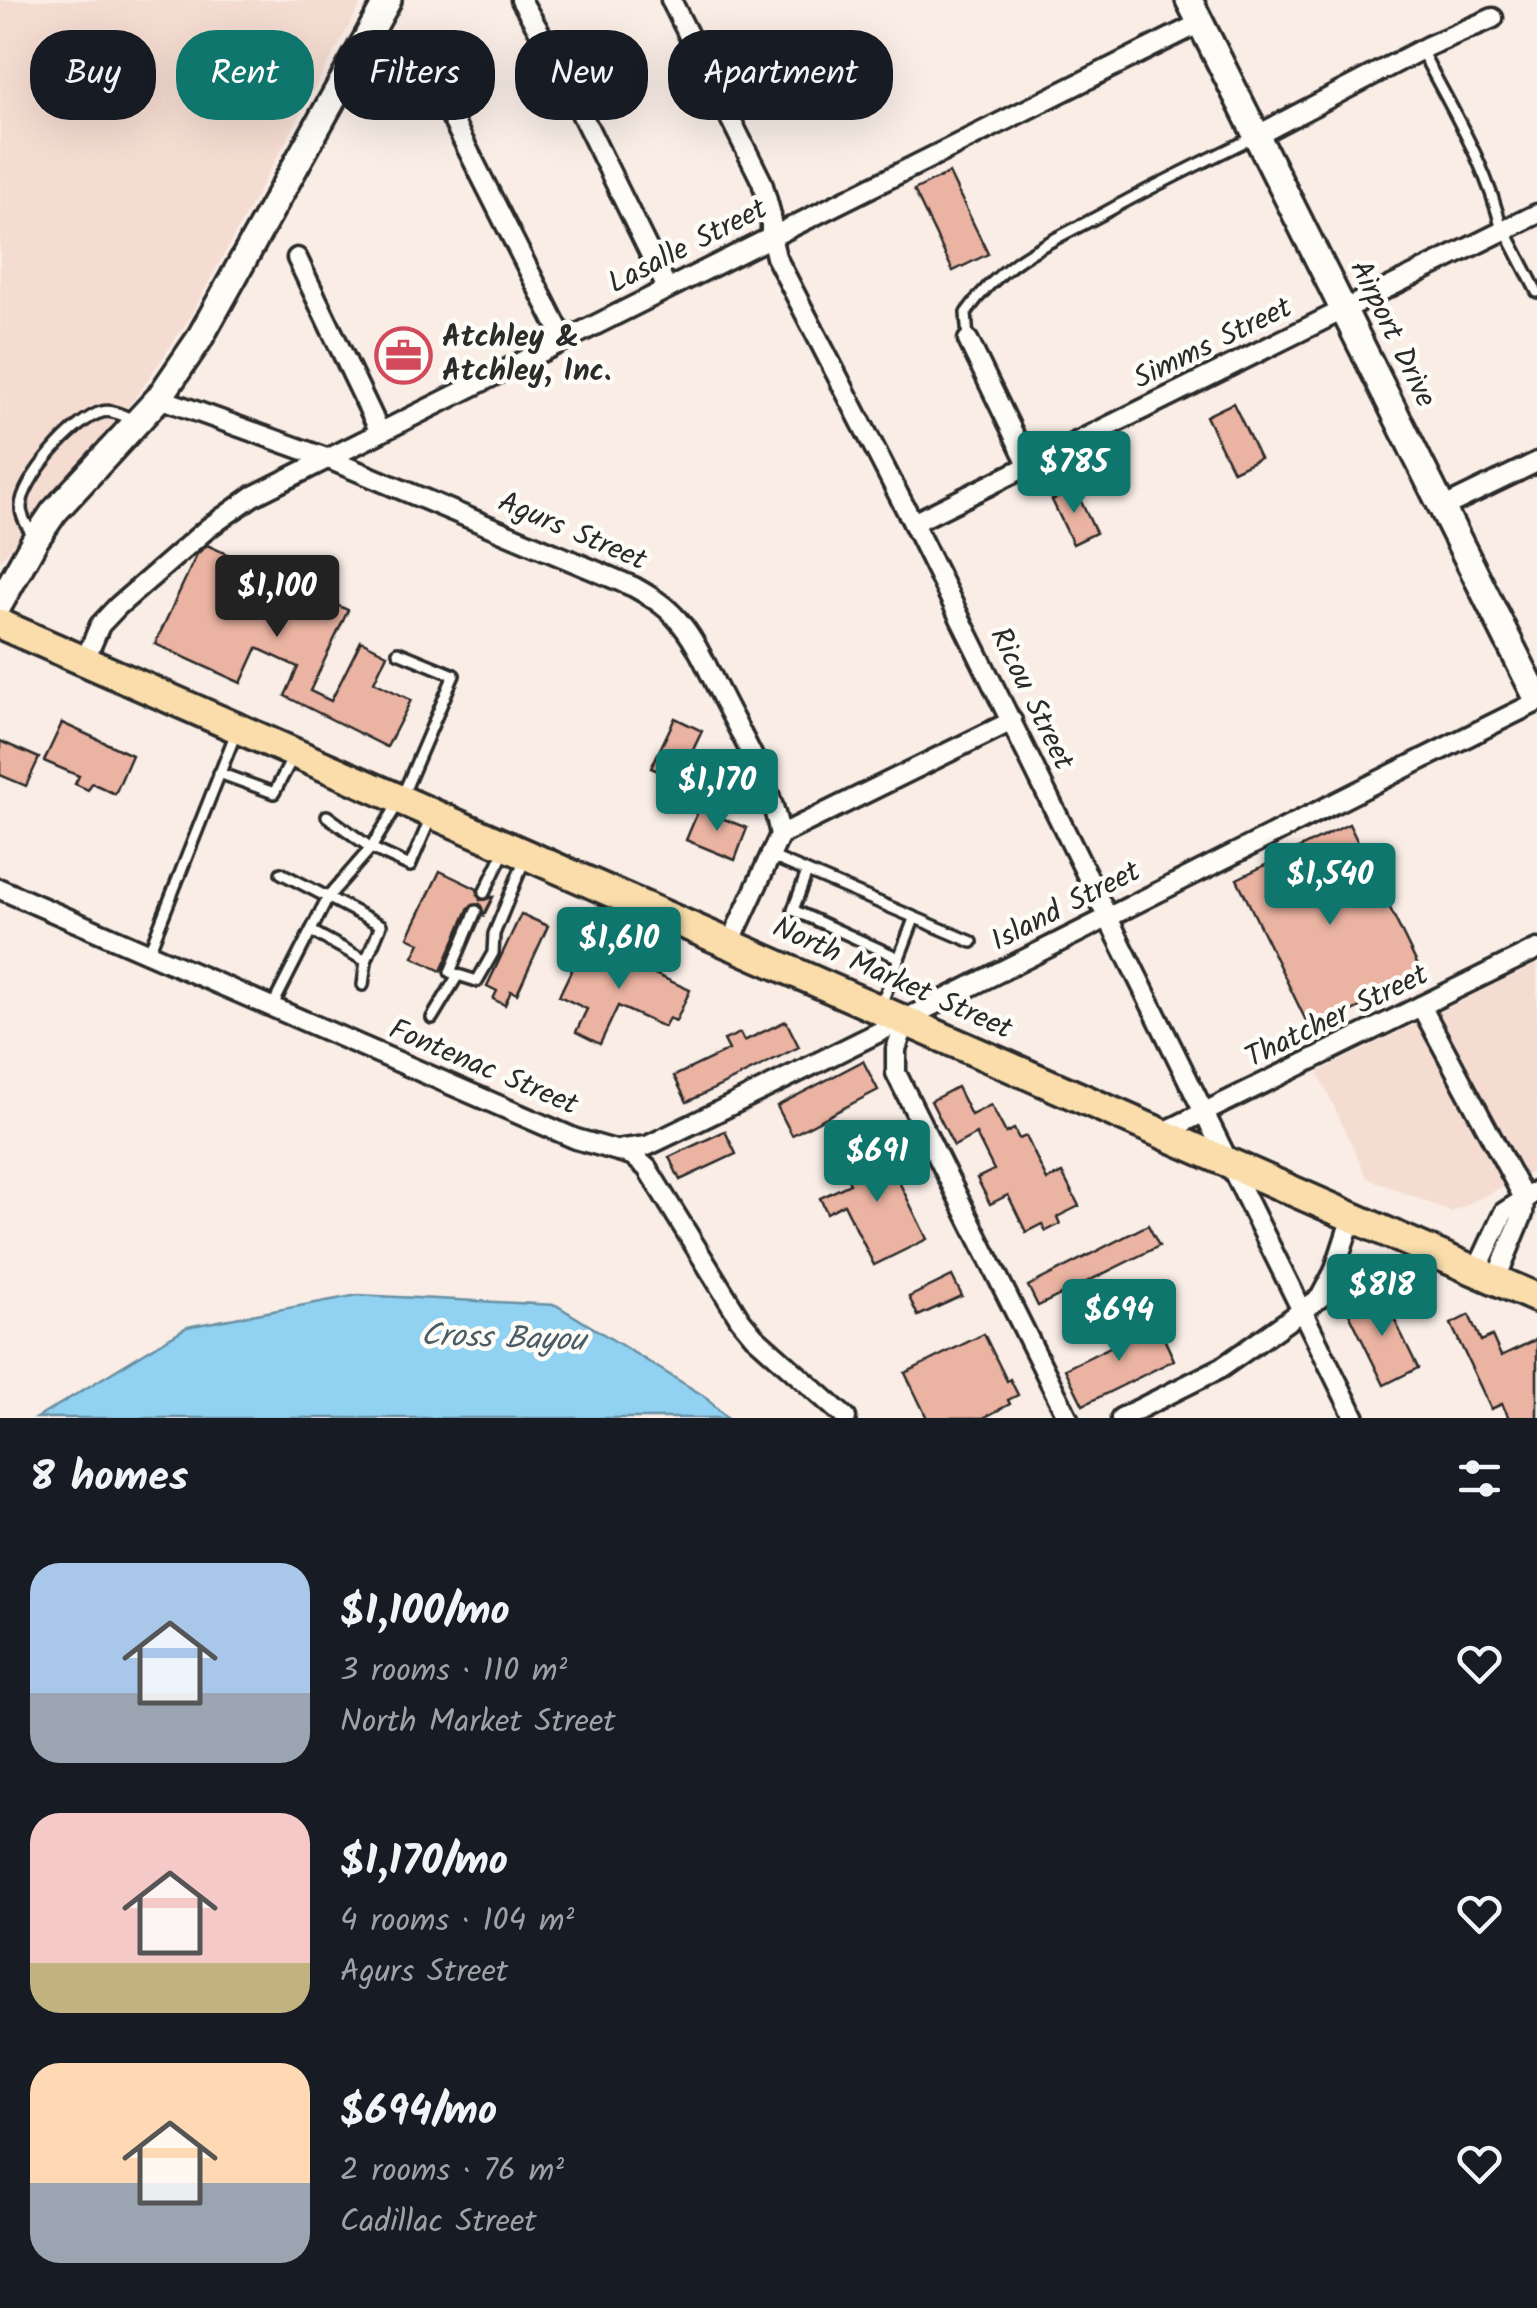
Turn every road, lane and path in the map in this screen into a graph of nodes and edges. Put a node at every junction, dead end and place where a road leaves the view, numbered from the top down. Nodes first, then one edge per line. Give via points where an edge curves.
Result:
1 (388, 0) edge
2 (521, 0) edge
3 (670, 0) edge
4 (1194, 11) edge
5 (1493, 18) dead end
6 (1421, 50) junction
7 (453, 120) edge
8 (1256, 136) junction
9 (1537, 214) edge
10 (1504, 230) junction
11 (771, 236) junction
12 (297, 258) dead end
13 (667, 288) junction
14 (1537, 292) edge
15 (1344, 310) junction
16 (564, 340) junction
17 (968, 340) joint
18 (159, 398) junction
19 (138, 422) junction
20 (380, 432) junction
21 (326, 458) junction
22 (1537, 462) edge
23 (1028, 466) junction
24 (1442, 508) junction
25 (914, 523) junction
26 (35, 540) junction
27 (0, 603) edge
28 (0, 624) edge
29 (398, 652) dead end
30 (86, 660) junction
31 (1537, 700) edge
32 (1012, 722) junction
33 (238, 727) junction
34 (295, 752) junction
35 (220, 773) junction
36 (401, 799) junction
37 (434, 813) junction
38 (326, 816) dead end
39 (780, 834) junction
40 (371, 848) junction
41 (517, 850) junction
42 (770, 856) junction
43 (807, 872) junction
44 (281, 873) dead end
45 (842, 887) junction
46 (0, 889) edge
47 (484, 893) dead end
48 (328, 897) junction
49 (867, 898) junction
50 (836, 902) dead end
51 (476, 911) dead end
52 (861, 912) dead end
53 (1106, 917) junction
54 (914, 919) junction
55 (311, 931) junction
56 (972, 942) dead end
57 (730, 943) junction
58 (1537, 949) edge
59 (148, 954) junction
60 (899, 958) junction
61 (366, 960) junction
62 (458, 975) junction
63 (364, 985) dead end
64 (272, 1006) junction
65 (1421, 1006) junction
66 (880, 1009) junction
67 (432, 1018) dead end
68 (906, 1021) junction
69 (1203, 1113) junction
70 (1162, 1134) junction
71 (616, 1149) junction
72 (1227, 1162) junction
73 (1530, 1194) edge
74 (1352, 1217) junction
75 (1486, 1276) junction
76 (1537, 1298) edge
77 (1302, 1314) junction
78 (846, 1418) edge
79 (1068, 1418) edge
80 (1121, 1418) edge
81 (1355, 1418) edge

1 - 18 street via 198,341
2 - 13 street
3 - 11 street, Ricou Street via 762,182
4 - 8 street, Airport Drive
4 - 11 street, Lasalle Street
5 - 6 street
6 - 8 street
6 - 10 lane
7 - 16 street
8 - 15 street, Airport Drive
8 - 17 lane via 1006,267 966,313
9 - 10 street, Simms Street
10 - 14 lane
10 - 15 street, Simms Street
11 - 13 street, Lasalle Street
11 - 25 street, Ricou Street
12 - 20 street
13 - 16 street, Lasalle Street
15 - 23 street, Simms Street
15 - 24 street, Airport Drive
16 - 20 street, Lasalle Street
17 - 23 street
18 - 19 street
18 - 21 street, Agurs Street
19 - 26 street
19 - 26 lane via 98,412 57,448 21,502
20 - 21 street, Lasalle Street
21 - 30 street, Lasalle Street via 208,528 109,616
21 - 39 street, Agurs Street via 662,604 698,649 771,796
22 - 24 street
23 - 25 street, Simms Street
24 - 31 street, Airport Drive
25 - 32 street, Ricou Street
26 - 27 street
28 - 30 main road, North Market Street
29 - 36 lane via 454,676
30 - 33 main road, North Market Street
31 - 53 street, Island Street
32 - 39 street
32 - 53 street, Ricou Street
33 - 34 main road, North Market Street
33 - 35 lane
34 - 35 lane via 274,794
34 - 36 main road, North Market Street
35 - 59 lane
36 - 37 main road, North Market Street
36 - 40 lane
37 - 40 lane via 410,866
37 - 41 main road, North Market Street
38 - 40 lane
39 - 42 street
40 - 48 lane
41 - 47 lane
41 - 57 main road, North Market Street
41 - 62 lane via 493,953 477,981
42 - 43 lane
42 - 57 street
43 - 45 lane
43 - 60 lane via 793,910 853,931
44 - 48 lane
45 - 49 lane
45 - 50 lane
46 - 59 street, Fontenac Street
48 - 55 lane
48 - 61 lane via 381,925
49 - 52 lane
49 - 54 lane
51 - 62 lane via 450,972
53 - 68 street, Island Street
53 - 69 street, Ricou Street
54 - 56 lane
54 - 60 lane
55 - 61 lane
55 - 64 lane
57 - 66 main road, North Market Street
58 - 65 street, Thatcher Street
59 - 64 street, Fontenac Street
60 - 66 lane
61 - 63 lane
62 - 67 lane
64 - 71 street, Fontenac Street via 576,1139
65 - 69 street, Thatcher Street
65 - 73 street
66 - 68 main road, North Market Street
68 - 70 main road, North Market Street
68 - 71 street, Island Street via 648,1146
68 - 79 street via 896,1072
69 - 70 street, Thatcher Street
69 - 72 street, Ricou Street
70 - 72 main road, North Market Street
71 - 78 street, Fontenac Street via 647,1168 754,1336
72 - 74 main road, North Market Street
72 - 77 street, Ricou Street
73 - 75 street
74 - 75 main road, North Market Street
74 - 77 street via 1328,1285
75 - 76 main road, North Market Street
77 - 80 street via 1221,1368
77 - 81 street, Ricou Street

